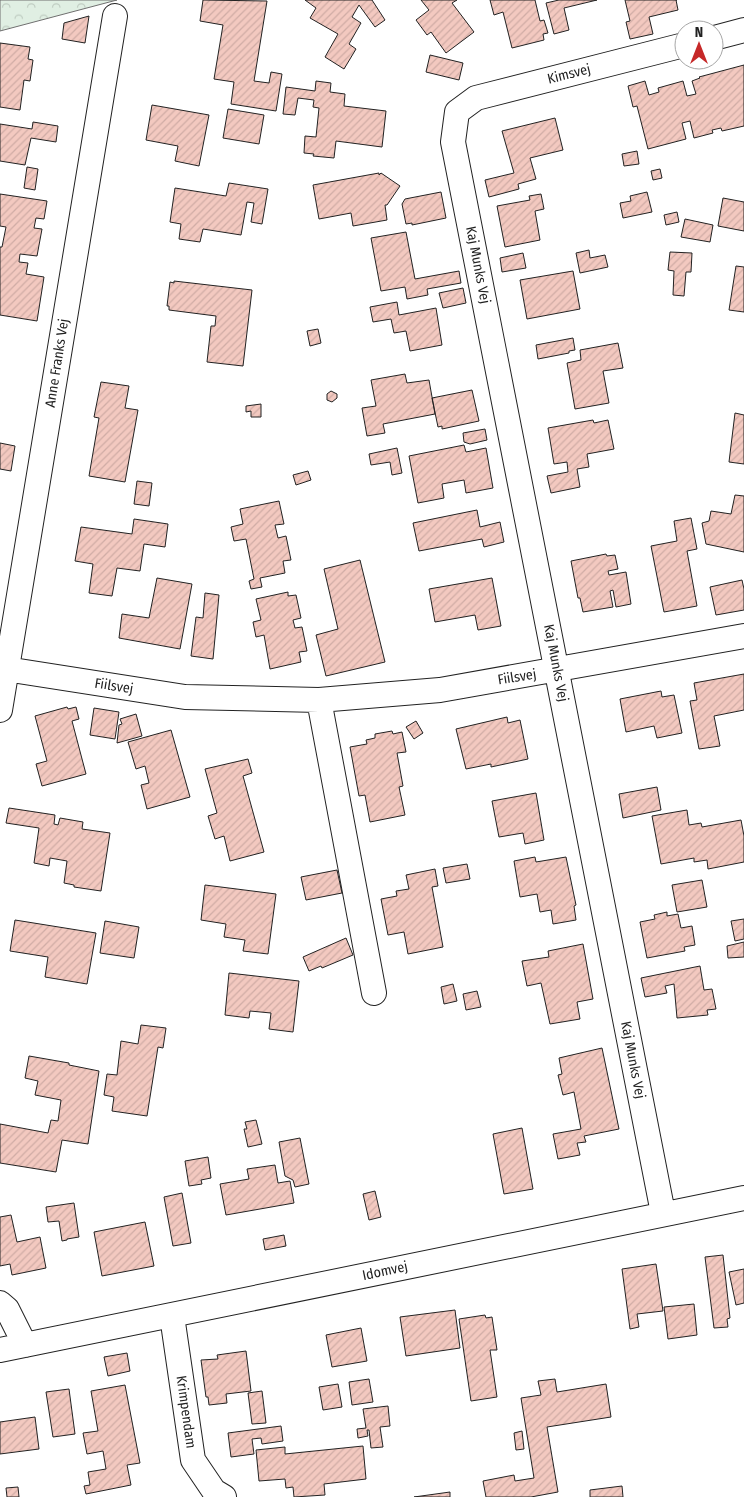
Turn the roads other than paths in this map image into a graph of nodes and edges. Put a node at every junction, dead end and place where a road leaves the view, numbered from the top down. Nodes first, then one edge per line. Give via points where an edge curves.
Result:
1 (115, 16) dead end
2 (744, 30) edge
3 (724, 35) edge
4 (674, 48) edge
5 (458, 112) joint
6 (744, 636) edge
7 (3, 668) edge
8 (557, 670) junction
9 (318, 700) junction
10 (0, 710) edge
11 (374, 993) dead end
12 (744, 1198) edge
13 (663, 1213) junction
14 (0, 1303) edge
15 (172, 1316) junction
16 (26, 1345) junction
17 (0, 1350) edge
18 (224, 1497) edge

1 - 7 street, Anne Franks Vej
2 - 3 street
4 - 5 street, Kimsvej via 476,98
5 - 8 street, Kaj Munks Vej via 453,142
6 - 8 street, Fiilsvej
7 - 9 street, Fiilsvej via 185,697
7 - 10 street, Anne Franks Vej
8 - 9 street, Fiilsvej via 440,690
8 - 13 street, Kaj Munks Vej
9 - 11 street
12 - 13 street, Idomvej
13 - 15 street, Idomvej
14 - 16 street via 7,1309
15 - 16 street, Idomvej
15 - 18 street, Krimpendam via 193,1460 214,1492
16 - 17 street, Idomvej

